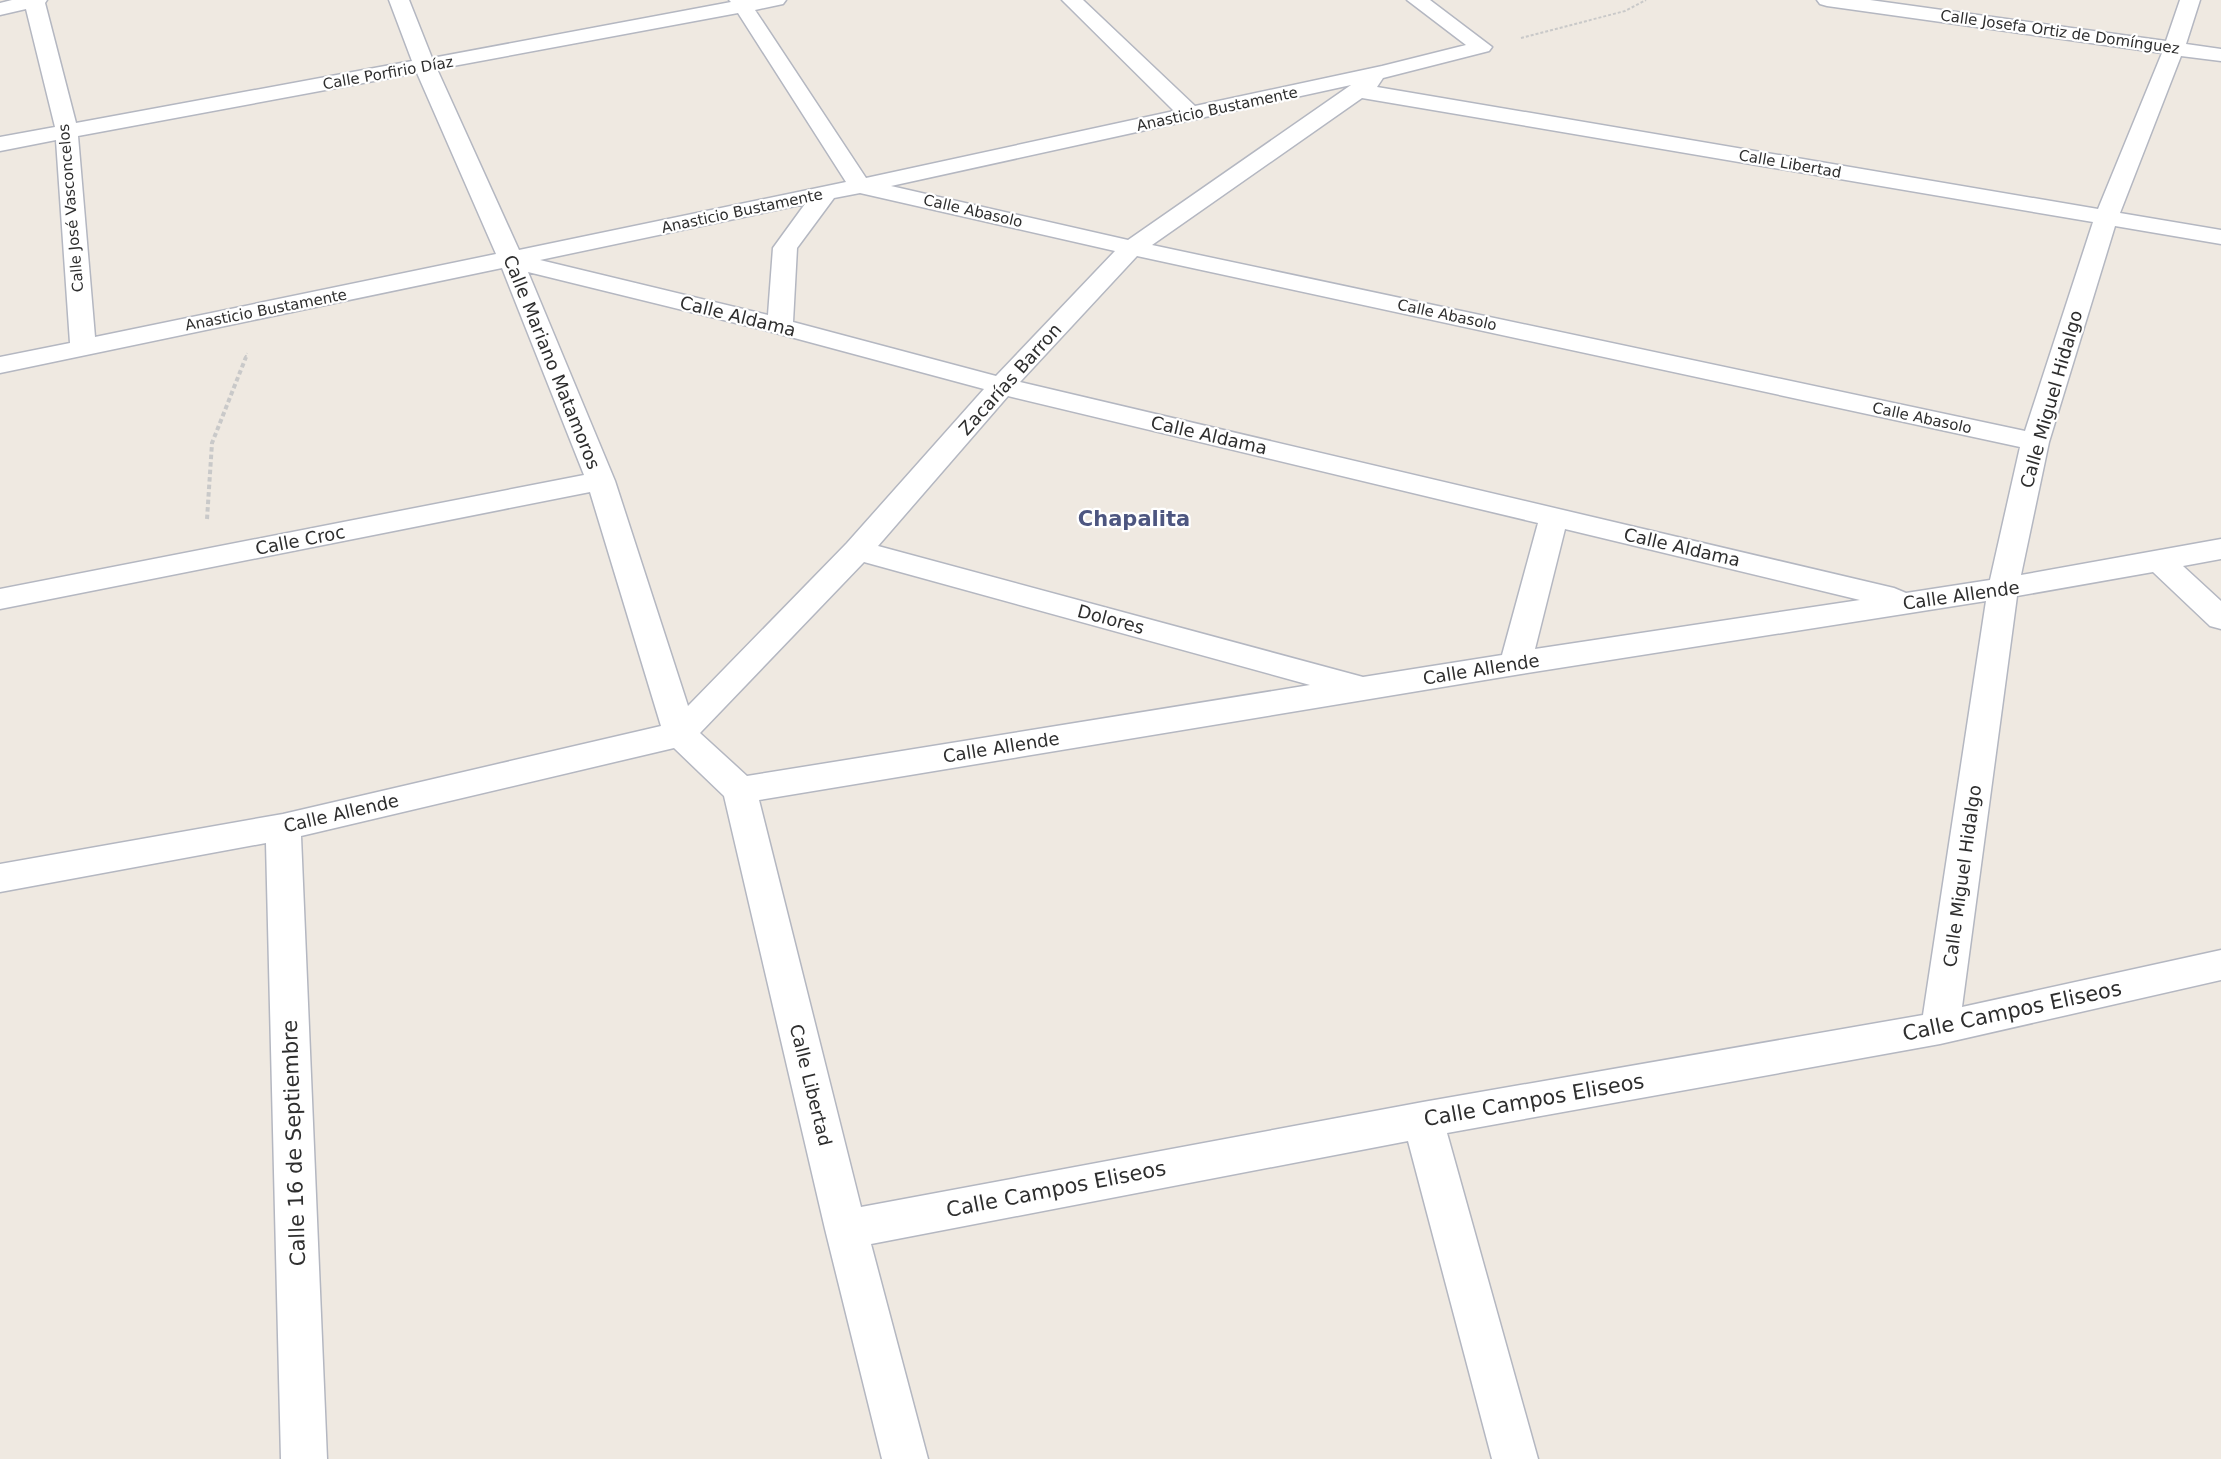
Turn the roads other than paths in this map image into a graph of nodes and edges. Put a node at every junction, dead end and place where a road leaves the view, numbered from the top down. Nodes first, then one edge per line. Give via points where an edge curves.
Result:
1 (34, 0) edge
2 (399, 0) edge
3 (776, 0) edge
4 (1072, 0) edge
5 (1417, 0) edge
6 (1827, 0) edge
7 (2190, 0) edge
8 (741, 3) edge
9 (0, 9) edge
10 (2174, 48) junction
11 (2221, 55) edge
12 (425, 67) junction
13 (1383, 72) junction
14 (1360, 91) junction
15 (1191, 115) junction
16 (67, 132) junction
17 (0, 144) edge
18 (860, 186) junction
19 (826, 193) junction
20 (2106, 218) junction
21 (2221, 237) edge
22 (1132, 248) junction
23 (511, 260) junction
24 (780, 326) junction
25 (83, 347) junction
26 (0, 365) edge
27 (1002, 386) junction
28 (2035, 442) junction
29 (601, 481) junction
30 (1554, 517) junction
31 (2221, 549) edge
32 (858, 550) junction
33 (2160, 562) junction
34 (2002, 590) junction
35 (0, 599) edge
36 (1909, 602) junction
37 (2221, 618) edge
38 (1516, 663) junction
39 (1363, 688) junction
40 (680, 734) junction
41 (740, 790) junction
42 (283, 827) junction
43 (0, 878) edge
44 (2221, 965) edge
45 (1940, 1028) junction
46 (1423, 1120) junction
47 (846, 1229) junction
48 (304, 1459) edge
49 (905, 1459) edge
50 (1515, 1459) edge

1 - 9 street
1 - 16 street, Calle José Vasconcelos
2 - 12 street, Calle Mariano Matamoros
3 - 8 street, Calle Porfirio Díaz
4 - 15 street
5 - 13 street, Anasticio Bustamente via 1482,47
6 - 10 street, Calle Josefa Ortiz de Domínguez
7 - 10 street, Calle Miguel Hidalgo
8 - 12 street, Calle Porfirio Díaz
8 - 18 street
10 - 11 street, Calle Josefa Ortiz de Domínguez
10 - 20 street, Calle Miguel Hidalgo
12 - 16 street, Calle Porfirio Díaz
12 - 23 street, Calle Mariano Matamoros
13 - 14 street, Zacarías Barron
13 - 15 street, Anasticio Bustamente
14 - 20 street, Calle Libertad
14 - 22 street, Zacarías Barron
15 - 18 street, Anasticio Bustamente
16 - 17 street, Calle Porfirio Díaz
16 - 25 street, Calle José Vasconcelos
18 - 19 street, Anasticio Bustamente
18 - 22 street, Calle Abasolo
19 - 23 street, Anasticio Bustamente
19 - 24 street via 785,248
20 - 21 street, Calle Libertad
20 - 28 street, Calle Miguel Hidalgo
22 - 27 street, Zacarías Barron
22 - 28 street, Calle Abasolo
23 - 24 street, Calle Aldama
23 - 25 street, Anasticio Bustamente
23 - 29 street, Calle Mariano Matamoros
24 - 27 street, Calle Aldama
25 - 26 street, Anasticio Bustamente
27 - 30 street, Calle Aldama
27 - 32 street, Zacarías Barron
28 - 34 street, Calle Miguel Hidalgo
29 - 35 street, Calle Croc
29 - 40 street, Calle Mariano Matamoros
30 - 36 street, Calle Aldama
30 - 38 street
31 - 33 street, Calle Allende
32 - 39 street, Dolores
32 - 40 street, Zacarías Barron
33 - 34 street, Calle Allende
33 - 37 street
34 - 36 street, Calle Allende
34 - 45 street, Calle Miguel Hidalgo
36 - 38 street, Calle Allende
38 - 39 street, Calle Allende
39 - 41 street, Calle Allende
40 - 41 street
40 - 42 street, Calle Allende
41 - 47 street, Calle Libertad
42 - 43 street, Calle Allende
42 - 48 street, Calle 16 de Septiembre
44 - 45 street, Calle Campos Eliseos
45 - 46 street, Calle Campos Eliseos
46 - 47 street, Calle Campos Eliseos
46 - 50 street
47 - 49 street, Calle Libertad

